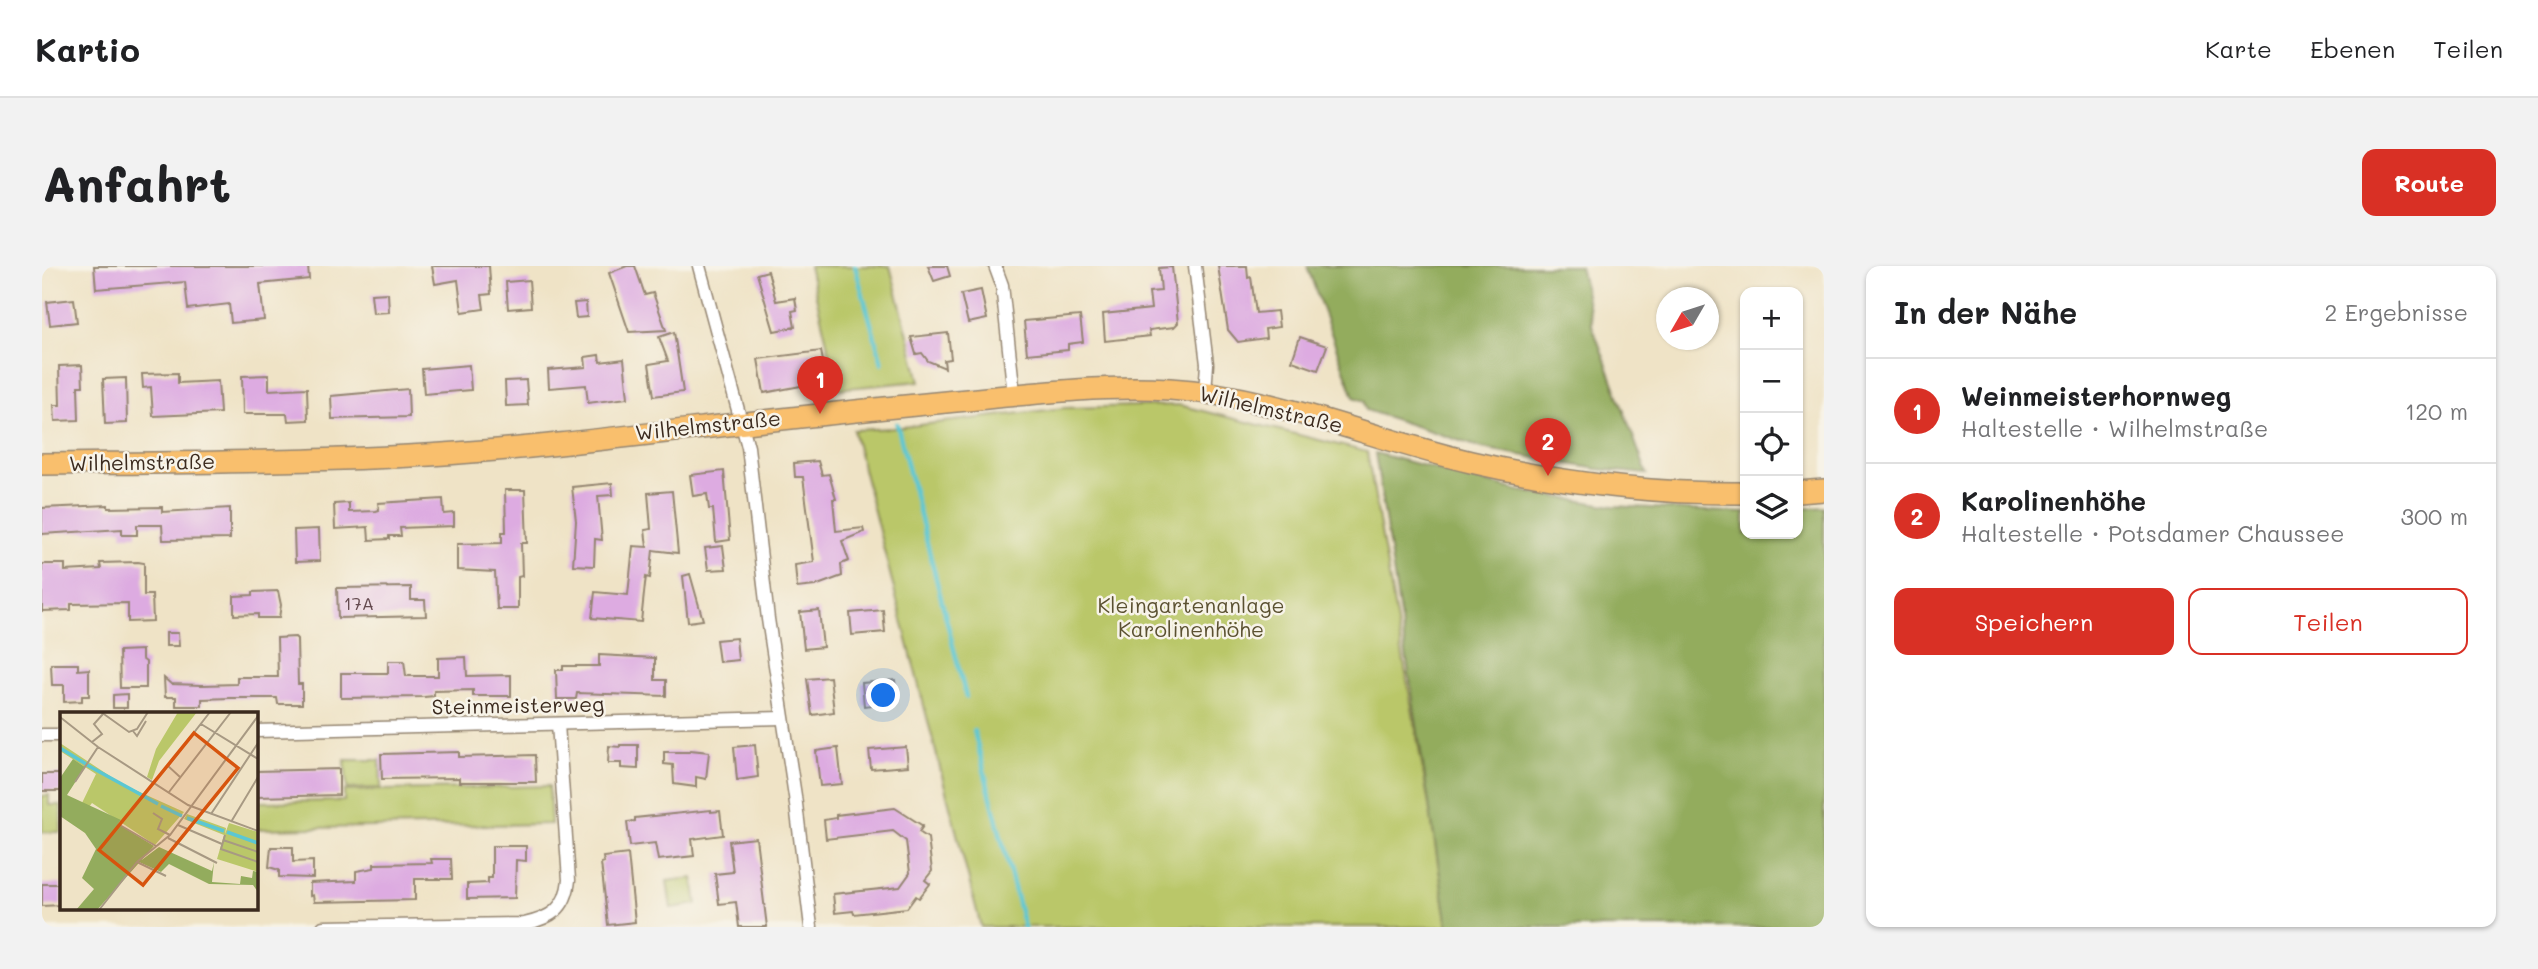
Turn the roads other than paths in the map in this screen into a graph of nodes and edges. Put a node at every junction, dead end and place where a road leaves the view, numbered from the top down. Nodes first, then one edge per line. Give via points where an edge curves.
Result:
1 (699, 266) edge
2 (995, 266) edge
3 (1195, 266) edge
4 (1205, 393) junction
5 (1014, 396) junction
6 (743, 423) junction
7 (42, 464) edge
8 (1824, 490) edge
9 (1803, 492) edge
10 (1740, 493) edge
11 (782, 718) junction
12 (558, 724) junction
13 (257, 731) edge
14 (42, 735) edge
15 (60, 735) edge
16 (323, 927) edge
17 (811, 927) edge

1 - 6 street
2 - 5 street via 1002,285
3 - 4 street via 1207,364
4 - 5 main road, Wilhelmstraße via 1095,390
4 - 10 main road, Wilhelmstraße via 1279,408 1471,462 1650,491
5 - 6 main road, Wilhelmstraße
6 - 7 main road, Wilhelmstraße via 423,456
6 - 11 street
8 - 9 main road
11 - 12 street, Steinmeisterweg
11 - 17 street
12 - 13 street, Steinmeisterweg
12 - 16 street via 569,880 561,906 552,914 524,923
14 - 15 street

